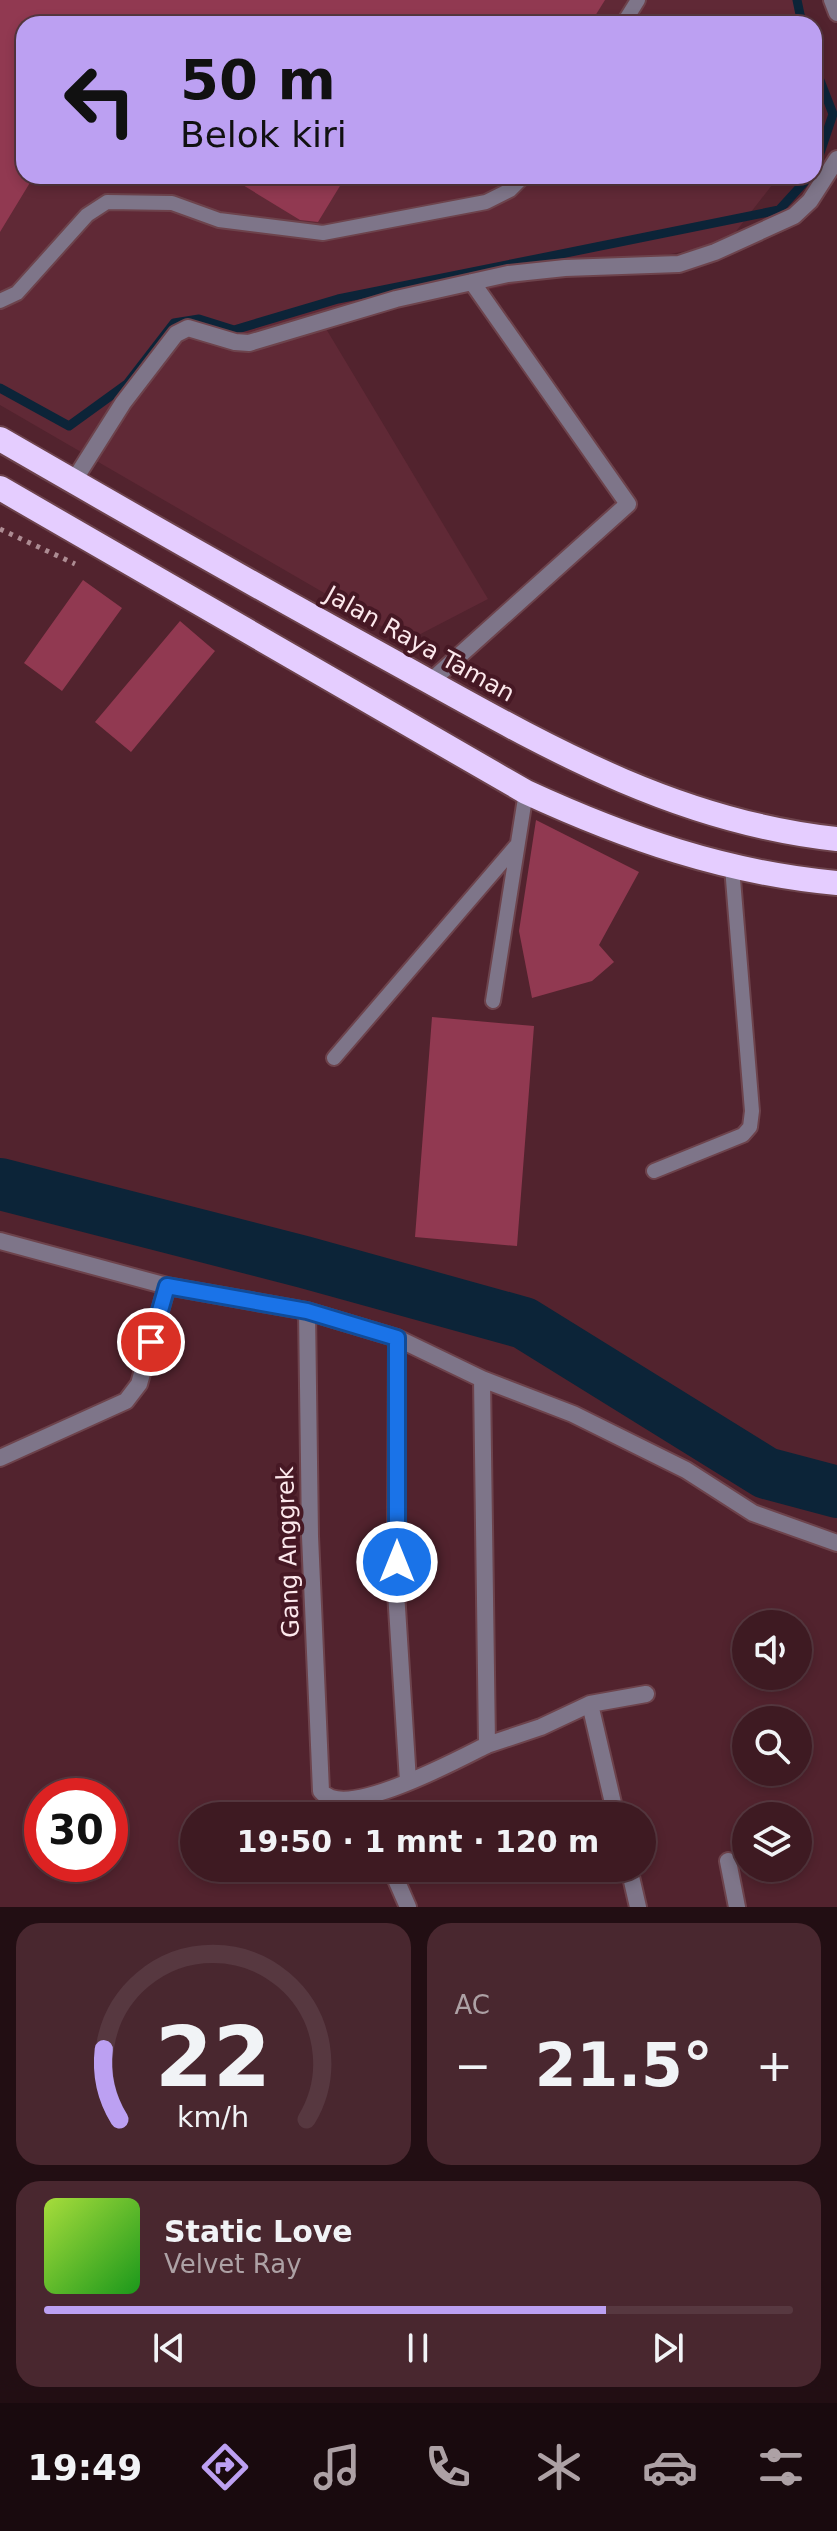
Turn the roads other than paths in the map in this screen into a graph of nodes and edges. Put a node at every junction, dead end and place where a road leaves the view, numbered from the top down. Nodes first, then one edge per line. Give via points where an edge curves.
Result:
1 (832, 0) edge
2 (837, 13) edge
3 (837, 159) edge
4 (822, 182) edge
5 (516, 184) edge
6 (821, 184) edge
7 (472, 282) junction
8 (0, 301) edge
9 (0, 439) edge
10 (73, 482) junction
11 (0, 488) edge
12 (430, 682) junction
13 (526, 792) junction
14 (837, 839) edge
15 (516, 846) junction
16 (732, 867) junction
17 (837, 883) edge
18 (493, 1001) dead end
19 (334, 1058) dead end
20 (654, 1171) dead end
21 (0, 1241) edge
22 (167, 1286) junction
23 (307, 1311) junction
24 (397, 1338) junction
25 (482, 1379) junction
26 (0, 1458) edge
27 (837, 1543) edge
28 (646, 1694) dead end
29 (590, 1704) junction
30 (487, 1745) junction
31 (408, 1781) junction
32 (359, 1800) joint
33 (613, 1802) edge
34 (728, 1861) dead end
35 (397, 1882) edge
36 (632, 1882) edge
37 (408, 1907) edge
38 (638, 1907) edge
39 (737, 1907) edge

1 - 2 street
3 - 4 street
5 - 8 lane via 486,202 323,233 219,220 172,203 107,202 87,215 17,293
6 - 7 street via 794,216 679,264 540,270
7 - 10 street via 249,343 188,328 176,334 123,403
7 - 12 street via 628,504
9 - 10 highway, Jalan Raya Taman
10 - 12 highway, Jalan Raya Taman
11 - 13 highway
12 - 14 highway, Jalan Raya Taman via 569,758 692,810 759,828
13 - 15 lane
13 - 16 highway via 652,845
15 - 18 lane
15 - 19 lane
16 - 17 highway
16 - 20 lane via 750,1127 743,1135
21 - 22 street
22 - 23 street
22 - 26 street via 139,1384 126,1401
23 - 24 street
23 - 32 street, Gang Anggrek via 321,1791 335,1799
24 - 25 street
24 - 31 street via 396,1592
25 - 27 street via 573,1414 686,1470 753,1513
25 - 30 street
28 - 29 street
29 - 30 street
29 - 33 street
30 - 31 street
31 - 32 street
34 - 39 street
35 - 37 street
36 - 38 street

